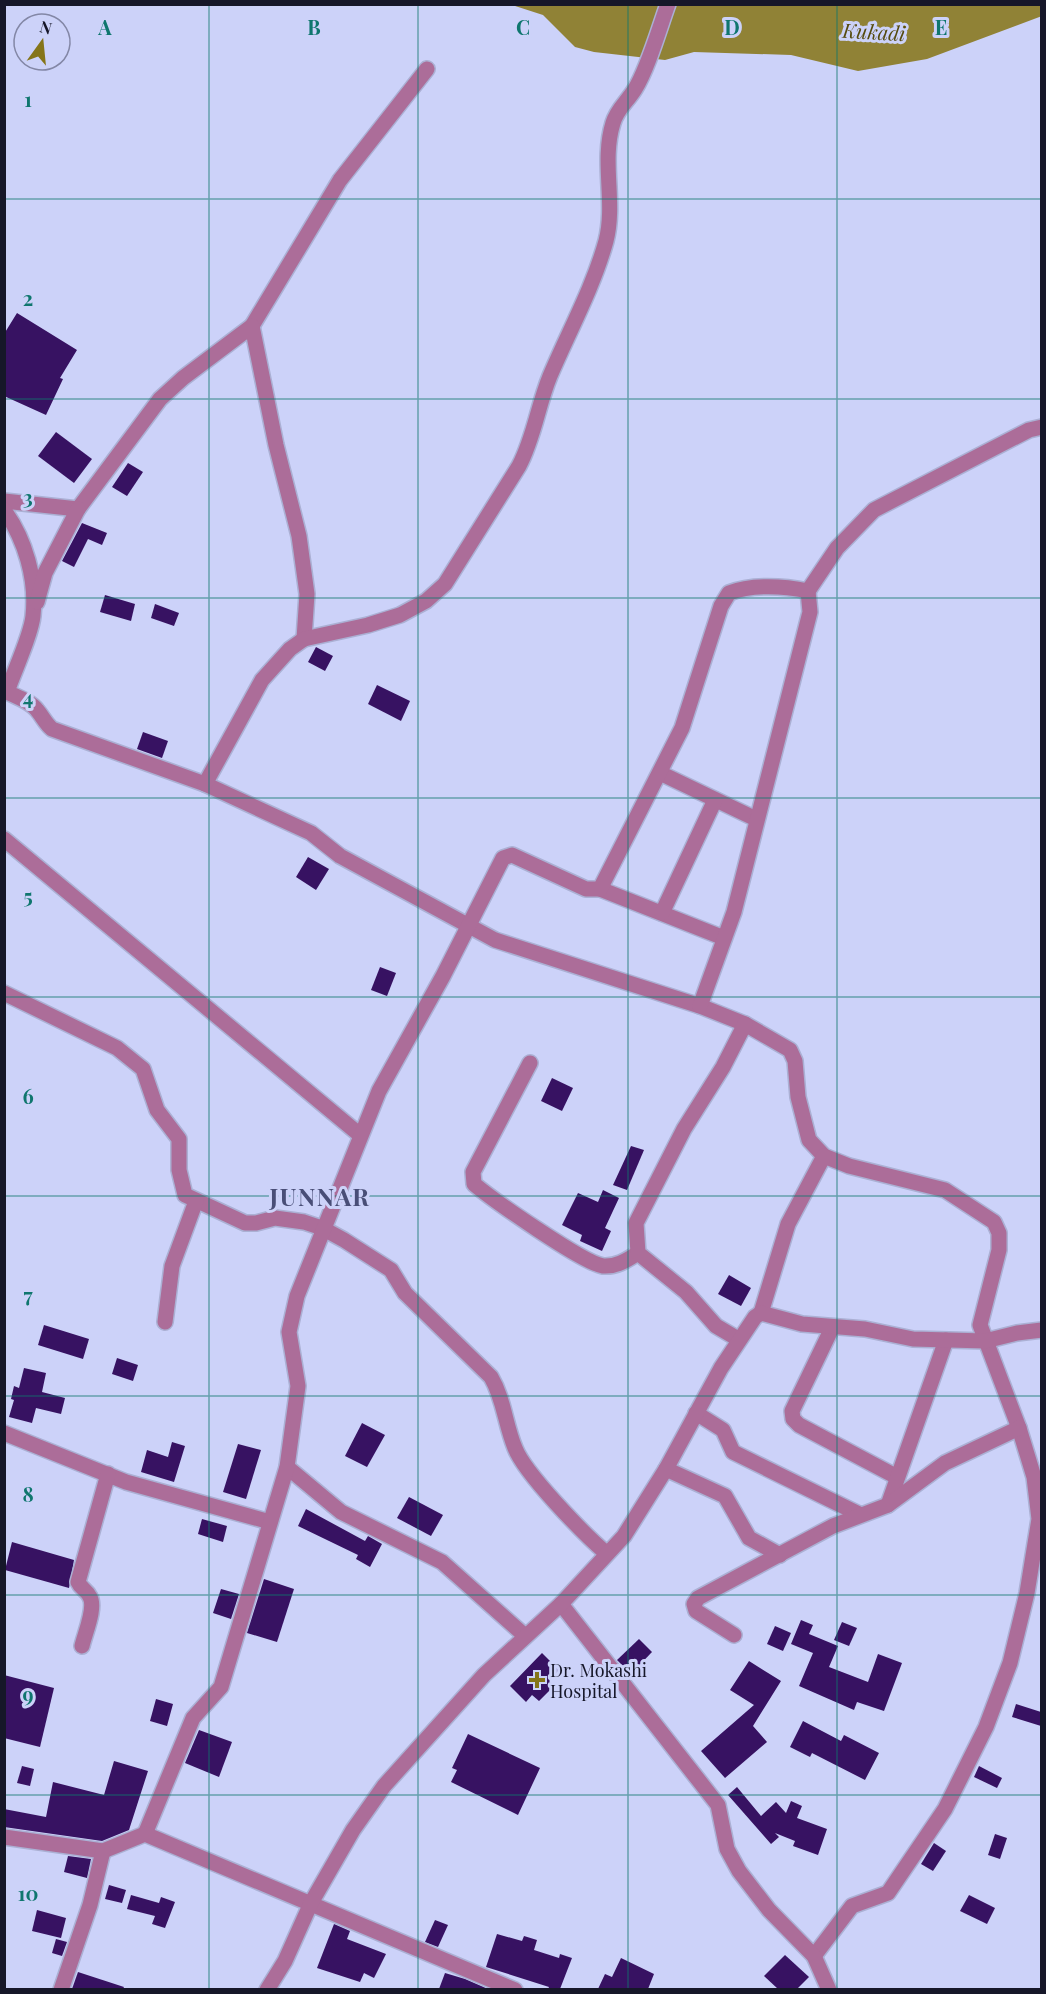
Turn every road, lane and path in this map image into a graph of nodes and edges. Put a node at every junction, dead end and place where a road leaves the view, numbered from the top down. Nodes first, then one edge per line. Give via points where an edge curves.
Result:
1 (669, 4) edge
2 (427, 69) dead end
3 (252, 326) junction
4 (1041, 427) edge
5 (4, 501) edge
6 (78, 509) junction
7 (4, 510) edge
8 (808, 591) junction
9 (33, 617) junction
10 (304, 639) junction
11 (6, 691) edge
12 (660, 773) junction
13 (205, 784) junction
14 (715, 800) junction
15 (756, 819) junction
16 (4, 839) edge
17 (600, 889) junction
18 (662, 913) junction
19 (469, 925) junction
20 (724, 938) junction
21 (4, 993) edge
22 (700, 1006) junction
23 (745, 1024) junction
24 (530, 1064) dead end
25 (360, 1135) junction
26 (824, 1156) junction
27 (196, 1201) junction
28 (322, 1227) junction
29 (638, 1253) junction
30 (761, 1313) junction
31 (165, 1322) dead end
32 (832, 1328) junction
33 (1041, 1330) edge
34 (738, 1340) junction
35 (946, 1340) junction
36 (985, 1341) junction
37 (696, 1413) junction
38 (1019, 1428) junction
39 (4, 1433) edge
40 (287, 1467) junction
41 (666, 1469) junction
42 (108, 1474) junction
43 (897, 1477) junction
44 (888, 1505) junction
45 (859, 1514) junction
46 (270, 1522) junction
47 (606, 1553) junction
48 (780, 1555) junction
49 (561, 1604) junction
50 (524, 1635) junction
51 (734, 1635) dead end
52 (82, 1646) dead end
53 (145, 1834) junction
54 (4, 1837) edge
55 (103, 1851) junction
56 (311, 1903) junction
57 (814, 1956) junction
58 (61, 1989) edge
59 (267, 1989) edge
60 (515, 1989) edge
61 (830, 1989) edge

1 - 10 street via 635,89 619,108 608,149 611,194 606,240 549,378 519,466 445,584 426,601 368,625
2 - 3 street via 340,180
3 - 6 street via 160,399
3 - 10 street via 299,536 307,594
4 - 8 street via 874,510 837,548
5 - 6 street
6 - 9 street via 45,573
7 - 9 street via 19,530 31,569
8 - 12 street via 767,587 729,593 721,606 682,728
8 - 15 street via 810,612
9 - 11 street
10 - 13 street via 262,680
11 - 13 street via 31,705 52,729
12 - 14 street
12 - 17 street
13 - 19 street via 311,833 340,856
14 - 15 street
14 - 18 street
15 - 20 street
16 - 25 street
17 - 18 street
17 - 19 street via 586,889 512,855 503,858
18 - 20 street
19 - 22 street via 495,940
19 - 25 street via 379,1091
20 - 22 street
21 - 27 street via 81,1028 135,1060 143,1069 164,1122 179,1139 181,1186 185,1195
22 - 23 street
23 - 26 street via 790,1050 808,1140
23 - 29 street via 684,1129 636,1223
24 - 29 street via 473,1172 474,1184 580,1257 603,1266 621,1264
25 - 28 street
26 - 30 street via 788,1224
26 - 36 street via 945,1190 993,1222 999,1233 999,1250 982,1310 980,1325
27 - 28 street via 245,1223 275,1218
27 - 31 street via 172,1266
28 - 40 street via 290,1324 298,1386
28 - 47 street via 391,1270 405,1293 491,1377 500,1393 515,1450 571,1519
29 - 34 street via 686,1292 716,1326
30 - 32 street
30 - 34 street
32 - 35 street
32 - 43 street via 792,1411 793,1419
33 - 36 street
34 - 37 street
35 - 36 street
35 - 43 street
36 - 38 street
37 - 41 street
37 - 45 street via 723,1430 733,1452
38 - 44 street via 945,1463
38 - 57 street via 1034,1477 1039,1519 1015,1643 986,1727 945,1809 896,1883 888,1893 852,1905
39 - 42 street
40 - 46 street
40 - 50 street via 341,1512 442,1562
41 - 47 street via 624,1536
41 - 48 street via 725,1496 749,1538
42 - 46 street
42 - 52 street via 78,1582 92,1603
43 - 44 street
44 - 45 street
45 - 48 street
46 - 53 street via 221,1687 193,1718
47 - 49 street
48 - 51 street via 698,1598 694,1604 696,1611
49 - 50 street
49 - 57 street via 718,1805 727,1849 739,1871 769,1910
50 - 56 street via 384,1786 353,1830
53 - 55 street
53 - 56 street
54 - 55 street
55 - 58 street via 90,1905
56 - 59 street via 285,1961
56 - 60 street
57 - 61 street

